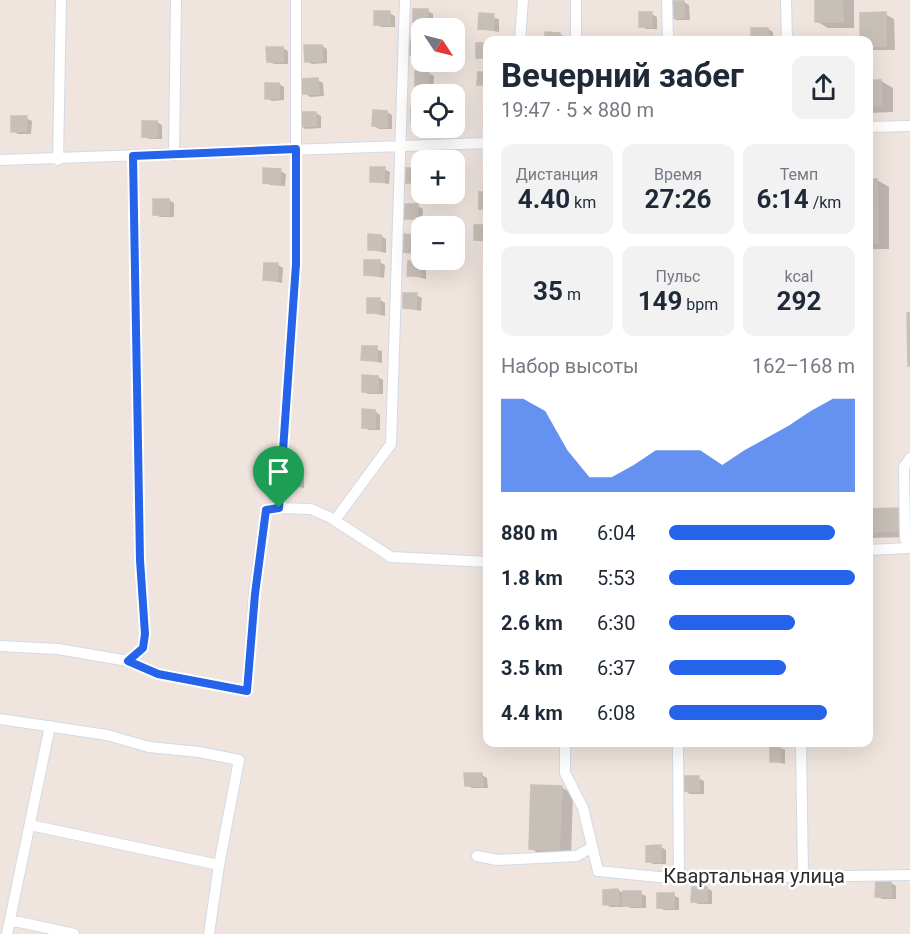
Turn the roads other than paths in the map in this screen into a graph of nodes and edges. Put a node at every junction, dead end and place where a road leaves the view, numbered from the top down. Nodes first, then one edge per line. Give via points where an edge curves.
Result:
1 (61, 0) edge
2 (176, 0) edge
3 (296, 0) edge
4 (405, 0) edge
5 (523, 0) edge
6 (576, 0) edge
7 (667, 0) edge
8 (786, 0) edge
9 (520, 36) edge
10 (576, 36) edge
11 (668, 36) edge
12 (787, 36) edge
13 (910, 126) edge
14 (873, 127) edge
15 (483, 143) edge
16 (402, 146) junction
17 (296, 149) junction
18 (174, 155) junction
19 (133, 156) junction
20 (0, 160) edge
21 (58, 160) junction
22 (910, 458) edge
23 (279, 508) junction
24 (335, 520) junction
25 (910, 547) edge
26 (873, 549) edge
27 (483, 562) edge
28 (0, 646) edge
29 (128, 661) junction
30 (0, 719) edge
31 (50, 726) junction
32 (565, 747) edge
33 (678, 747) edge
34 (801, 747) edge
35 (30, 825) junction
36 (592, 847) junction
37 (477, 856) dead end
38 (219, 865) junction
39 (910, 875) edge
40 (803, 876) junction
41 (679, 879) junction
42 (10, 920) junction
43 (8, 934) edge
44 (74, 934) edge
45 (209, 934) edge

1 - 21 street
2 - 18 street
3 - 17 street
4 - 16 street
5 - 9 street
6 - 10 street
7 - 11 street
8 - 12 street
13 - 14 street
15 - 16 street
16 - 17 street
16 - 24 street via 391,444
17 - 18 street
17 - 23 street via 296,264
18 - 19 street
19 - 21 street
19 - 29 street via 140,560 145,634 143,648
20 - 21 street
22 - 25 street via 904,467 904,539
23 - 24 street via 311,509
23 - 29 street via 266,510 247,691 158,674
24 - 27 street via 391,557
25 - 26 street
28 - 29 street via 58,648
30 - 31 street
31 - 35 street
31 - 38 street via 107,735 149,747 239,760
32 - 36 street via 565,773 583,808
33 - 41 street
34 - 40 street
35 - 38 street
35 - 42 street
36 - 37 street via 577,856 496,860
36 - 41 street, Квартальная улица via 598,872
38 - 45 street
39 - 40 street, Квартальная улица
40 - 41 street, Квартальная улица
42 - 43 street
42 - 44 street

